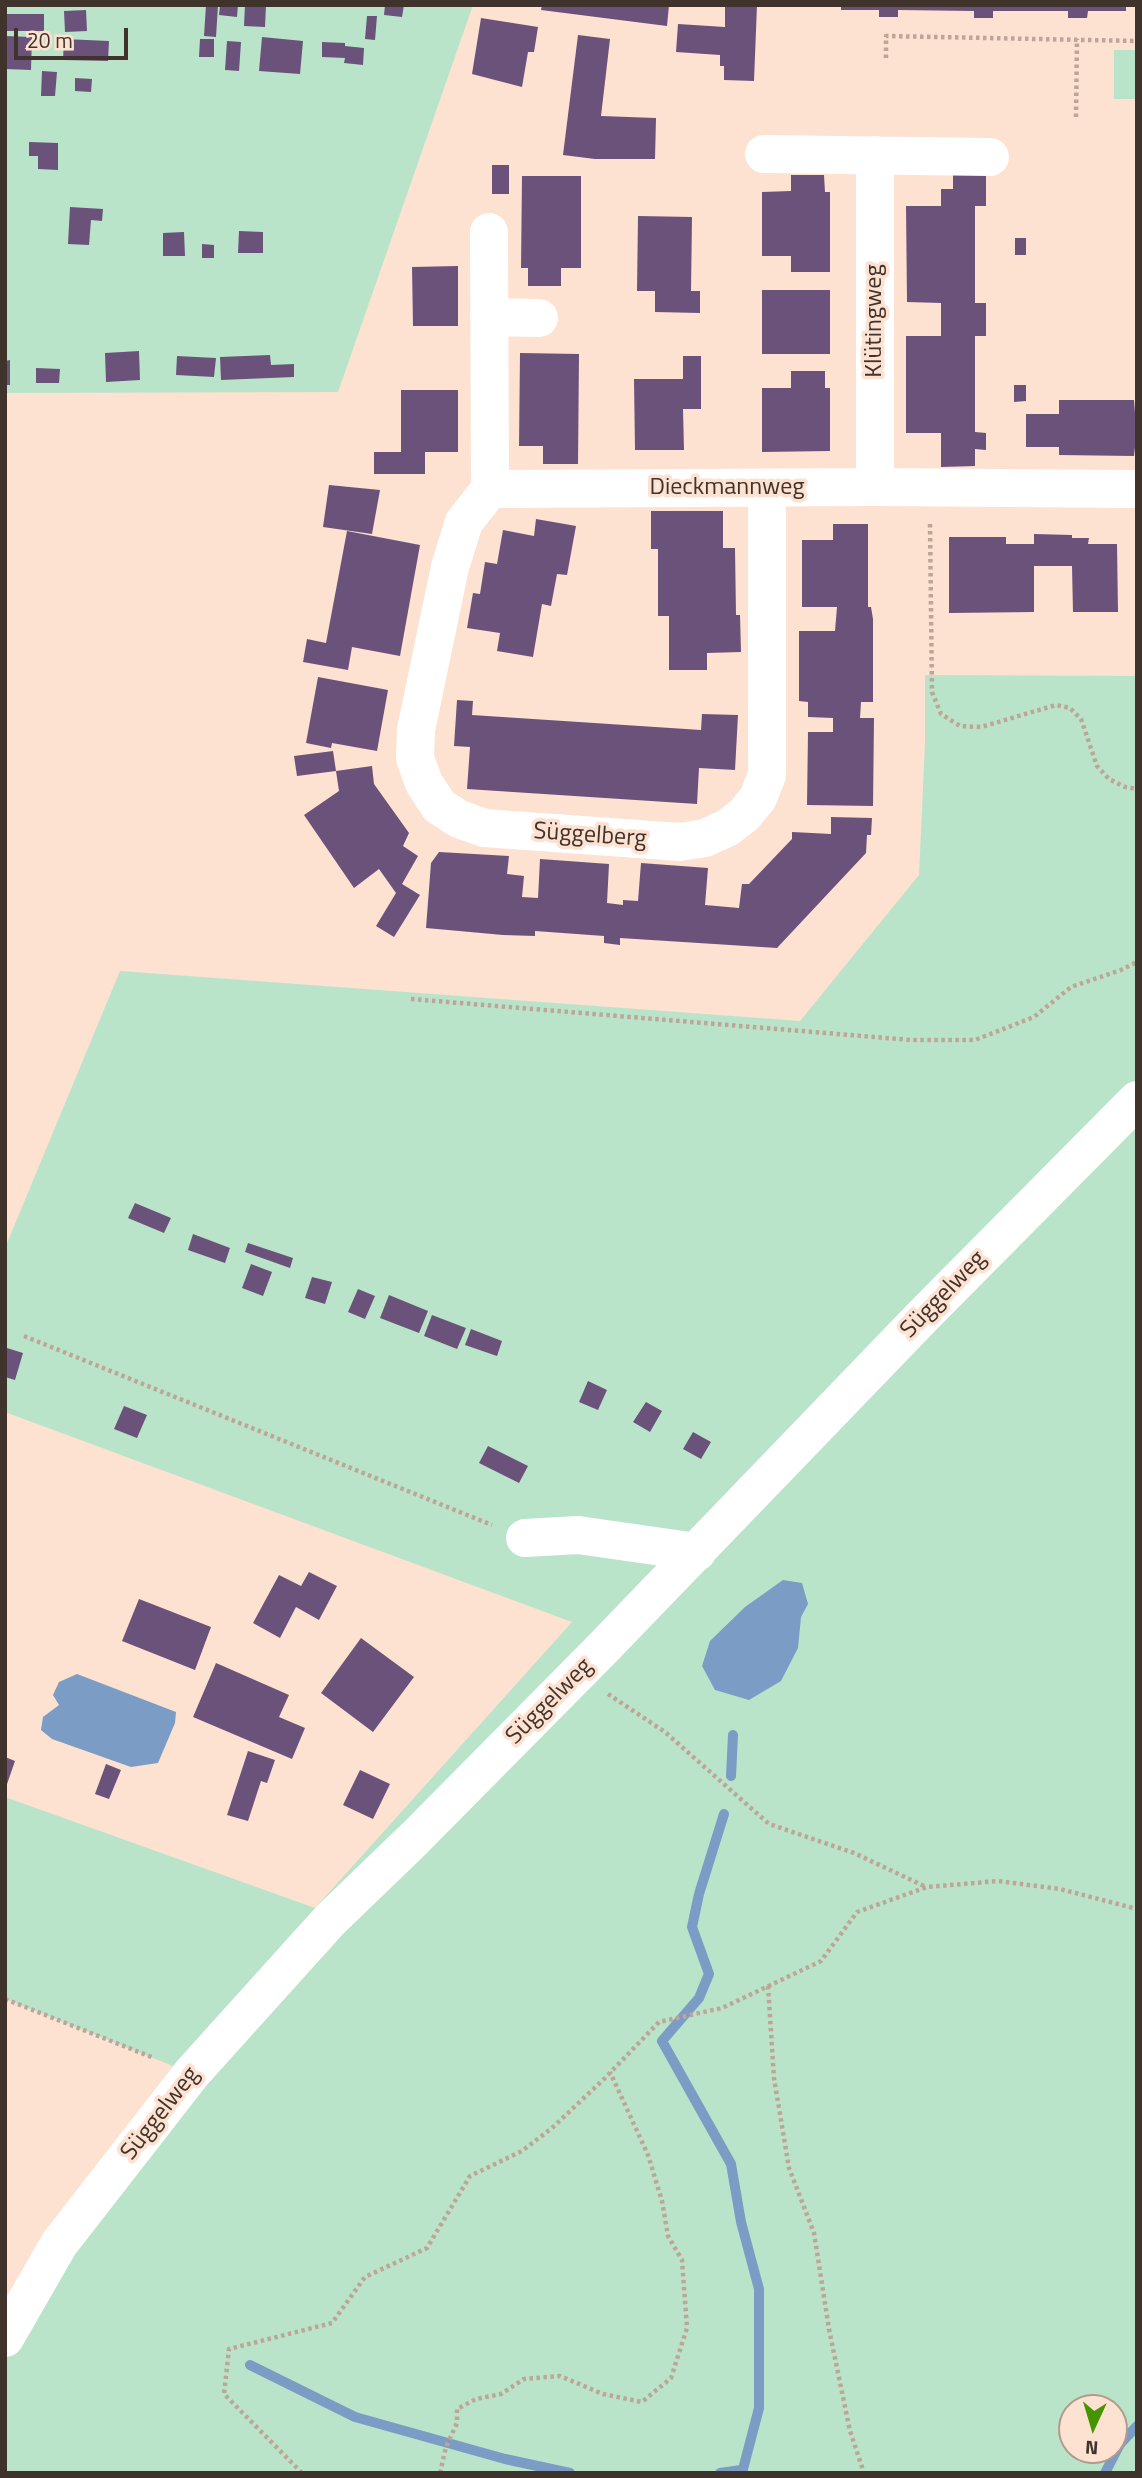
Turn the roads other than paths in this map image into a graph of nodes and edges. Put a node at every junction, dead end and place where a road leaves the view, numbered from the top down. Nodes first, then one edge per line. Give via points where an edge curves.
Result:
1 (764, 154) dead end
2 (874, 155) junction
3 (990, 157) dead end
4 (489, 232) dead end
5 (489, 317) junction
6 (539, 318) dead end
7 (875, 487) junction
8 (489, 489) junction
9 (767, 489) junction
10 (1137, 489) edge
11 (1137, 1100) edge
12 (525, 1538) road end
13 (697, 1552) junction
14 (5, 2338) edge

1 - 2 street
2 - 3 street
2 - 7 street, Klütingweg
4 - 5 street
5 - 6 street
5 - 8 street
7 - 9 street, Dieckmannweg
7 - 10 street, Dieckmannweg
8 - 9 street, Dieckmannweg
8 - 9 street, Süggelberg via 464,522 450,567 416,730 415,758 424,783 439,806 484,828 680,842 705,838 744,815 758,798 767,775
11 - 13 street, Süggelweg
12 - 13 street via 578,1535
13 - 14 street, Süggelweg via 330,1920 192,2073 59,2244

